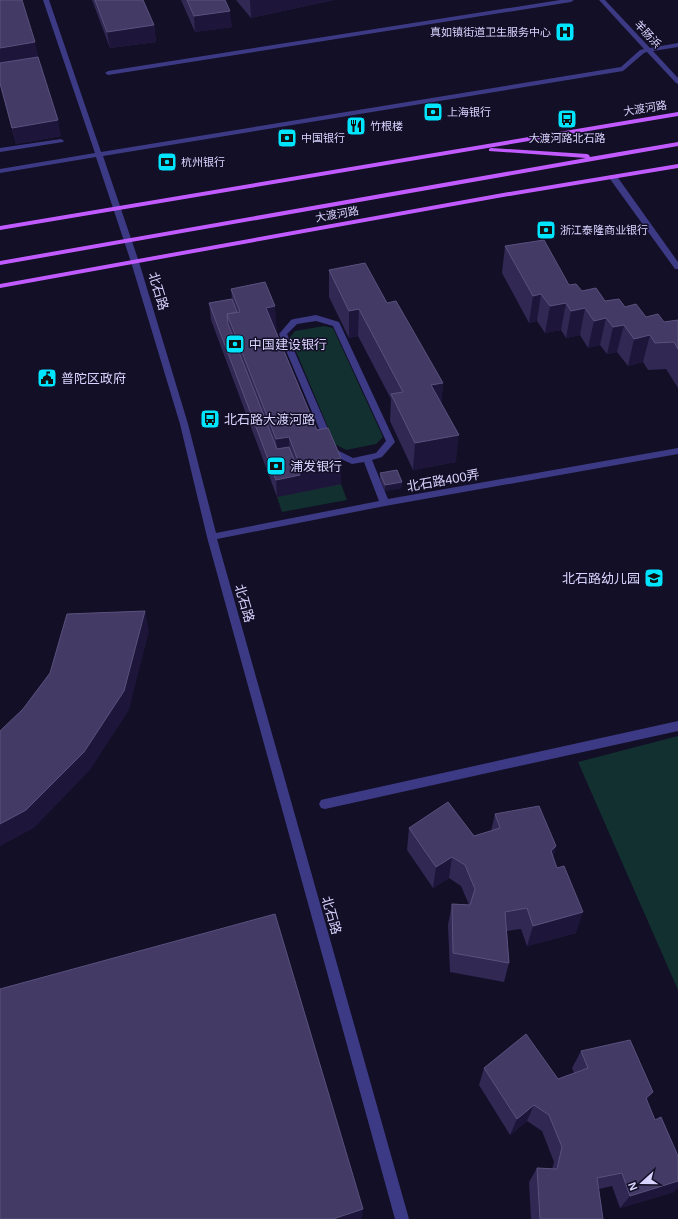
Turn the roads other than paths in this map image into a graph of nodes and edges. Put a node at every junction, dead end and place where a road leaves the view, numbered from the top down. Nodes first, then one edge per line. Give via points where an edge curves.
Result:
1 (46, 0) edge
2 (571, 0) edge
3 (602, 0) edge
4 (678, 45) edge
5 (648, 50) junction
6 (108, 74) dead end
7 (678, 82) edge
8 (678, 114) edge
9 (60, 141) dead end
10 (678, 144) edge
11 (474, 148) junction
12 (0, 150) edge
13 (100, 155) junction
14 (603, 157) junction
15 (678, 166) edge
16 (0, 171) edge
17 (613, 177) junction
18 (117, 208) junction
19 (0, 228) edge
20 (128, 240) junction
21 (135, 262) junction
22 (0, 263) edge
23 (678, 267) edge
24 (0, 286) edge
25 (678, 451) edge
26 (367, 458) junction
27 (385, 503) junction
28 (212, 537) junction
29 (678, 726) edge
30 (325, 804) dead end
31 (402, 1219) edge

1 - 13 street, 北石路
2 - 6 street
3 - 5 street, 羊肠浜
4 - 5 street
5 - 7 street, 羊肠浜
5 - 13 street via 642,51 623,69
8 - 11 main road, 大渡河路
9 - 12 street
10 - 14 main road, 大渡河路
11 - 14 main road
11 - 18 main road, 大渡河路
13 - 16 street
13 - 18 street, 北石路
14 - 20 main road, 大渡河路
15 - 17 main road, 大渡河路
17 - 21 main road, 大渡河路
17 - 23 street
18 - 19 main road, 大渡河路
18 - 20 street, 北石路
20 - 21 street, 北石路
20 - 22 main road, 大渡河路
21 - 24 main road, 大渡河路
21 - 28 street, 北石路 via 184,424
25 - 27 street, 北石路400弄
26 - 26 street via 379,455 391,442 336,324 316,318 294,322 283,334 333,452 352,461
26 - 27 street
27 - 28 street, 北石路400弄
28 - 31 street, 北石路
29 - 30 street

